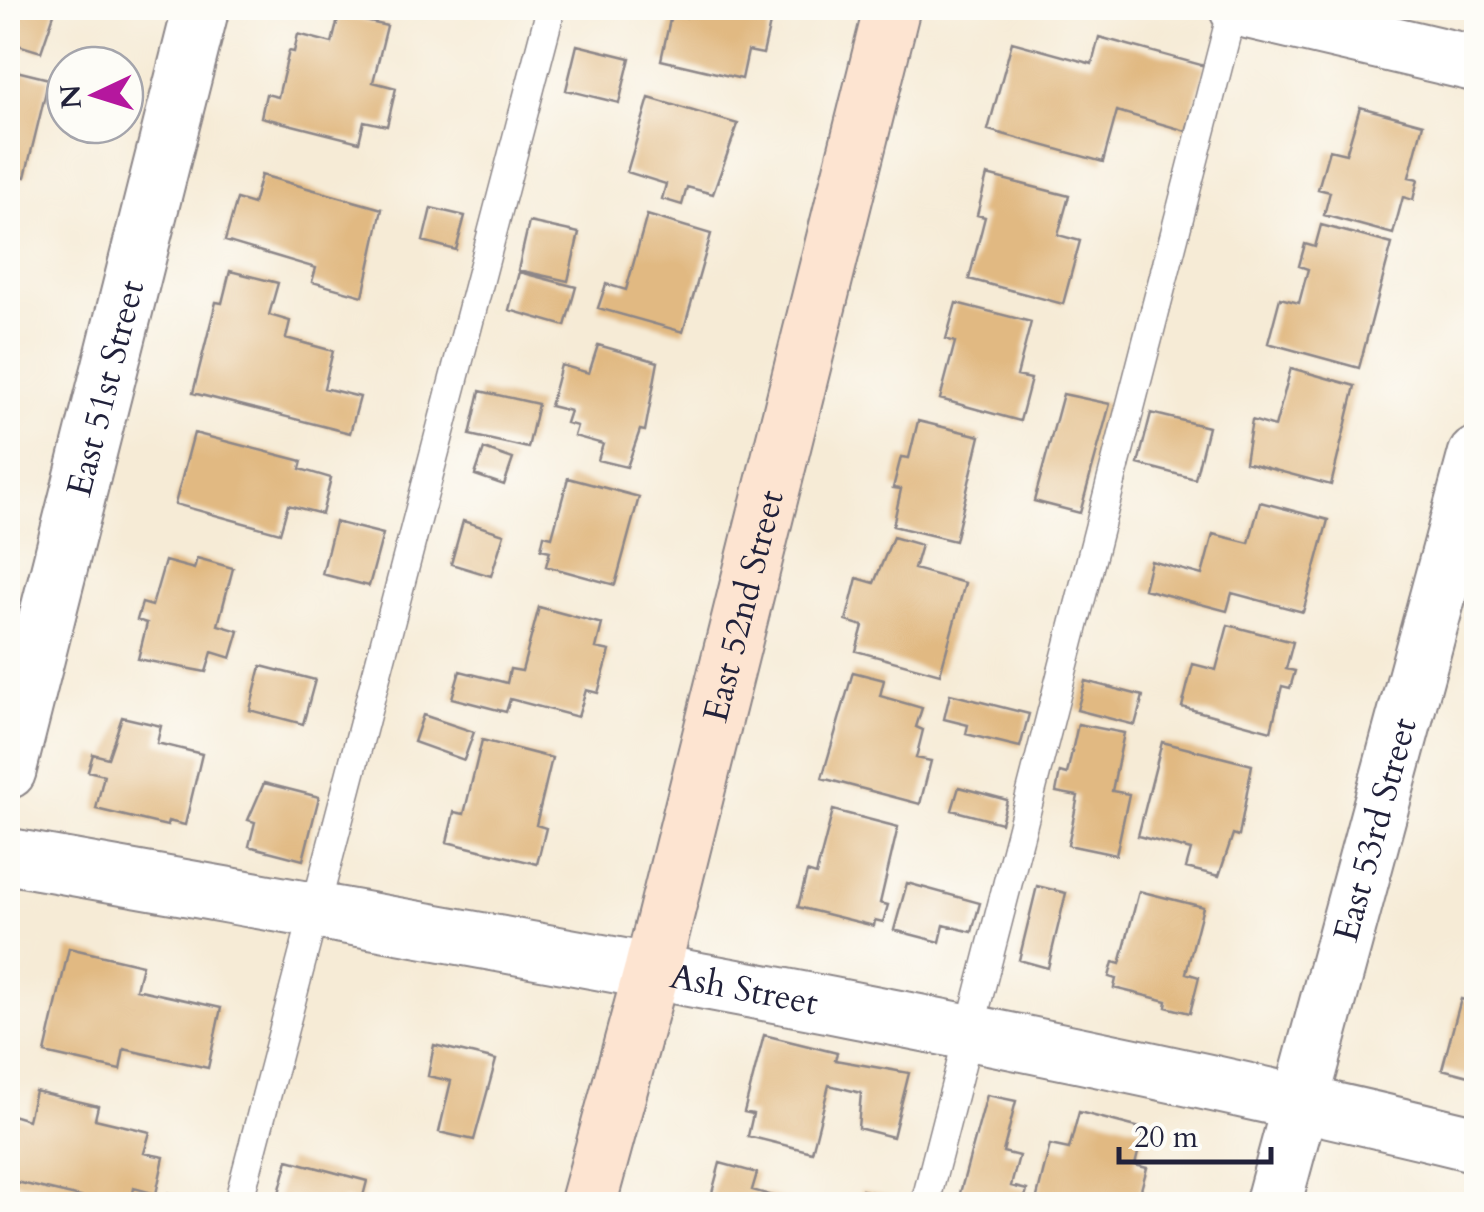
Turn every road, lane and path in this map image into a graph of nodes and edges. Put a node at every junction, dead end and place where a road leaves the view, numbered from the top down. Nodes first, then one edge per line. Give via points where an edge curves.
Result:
1 (202, 8) edge
2 (551, 8) edge
3 (892, 8) edge
4 (1235, 8) edge
5 (1476, 64) edge
6 (1476, 456) edge
7 (8, 771) edge
8 (8, 856) edge
9 (314, 910) junction
10 (652, 970) junction
11 (968, 1034) junction
12 (1301, 1101) junction
13 (1476, 1144) edge
14 (238, 1204) edge
15 (588, 1204) edge
16 (925, 1204) edge
17 (1273, 1204) edge

1 - 7 street, East 51st Street
2 - 9 lane
3 - 10 main road, East 52nd Street
4 - 5 street
4 - 11 lane
6 - 12 street, East 53rd Street
8 - 9 street, Ash Street
9 - 10 street, Ash Street
9 - 14 lane
10 - 11 street, Ash Street
10 - 15 main road, East 52nd Street
11 - 12 street, Ash Street
11 - 16 lane
12 - 13 street, Ash Street
12 - 17 street, East 53rd Street

